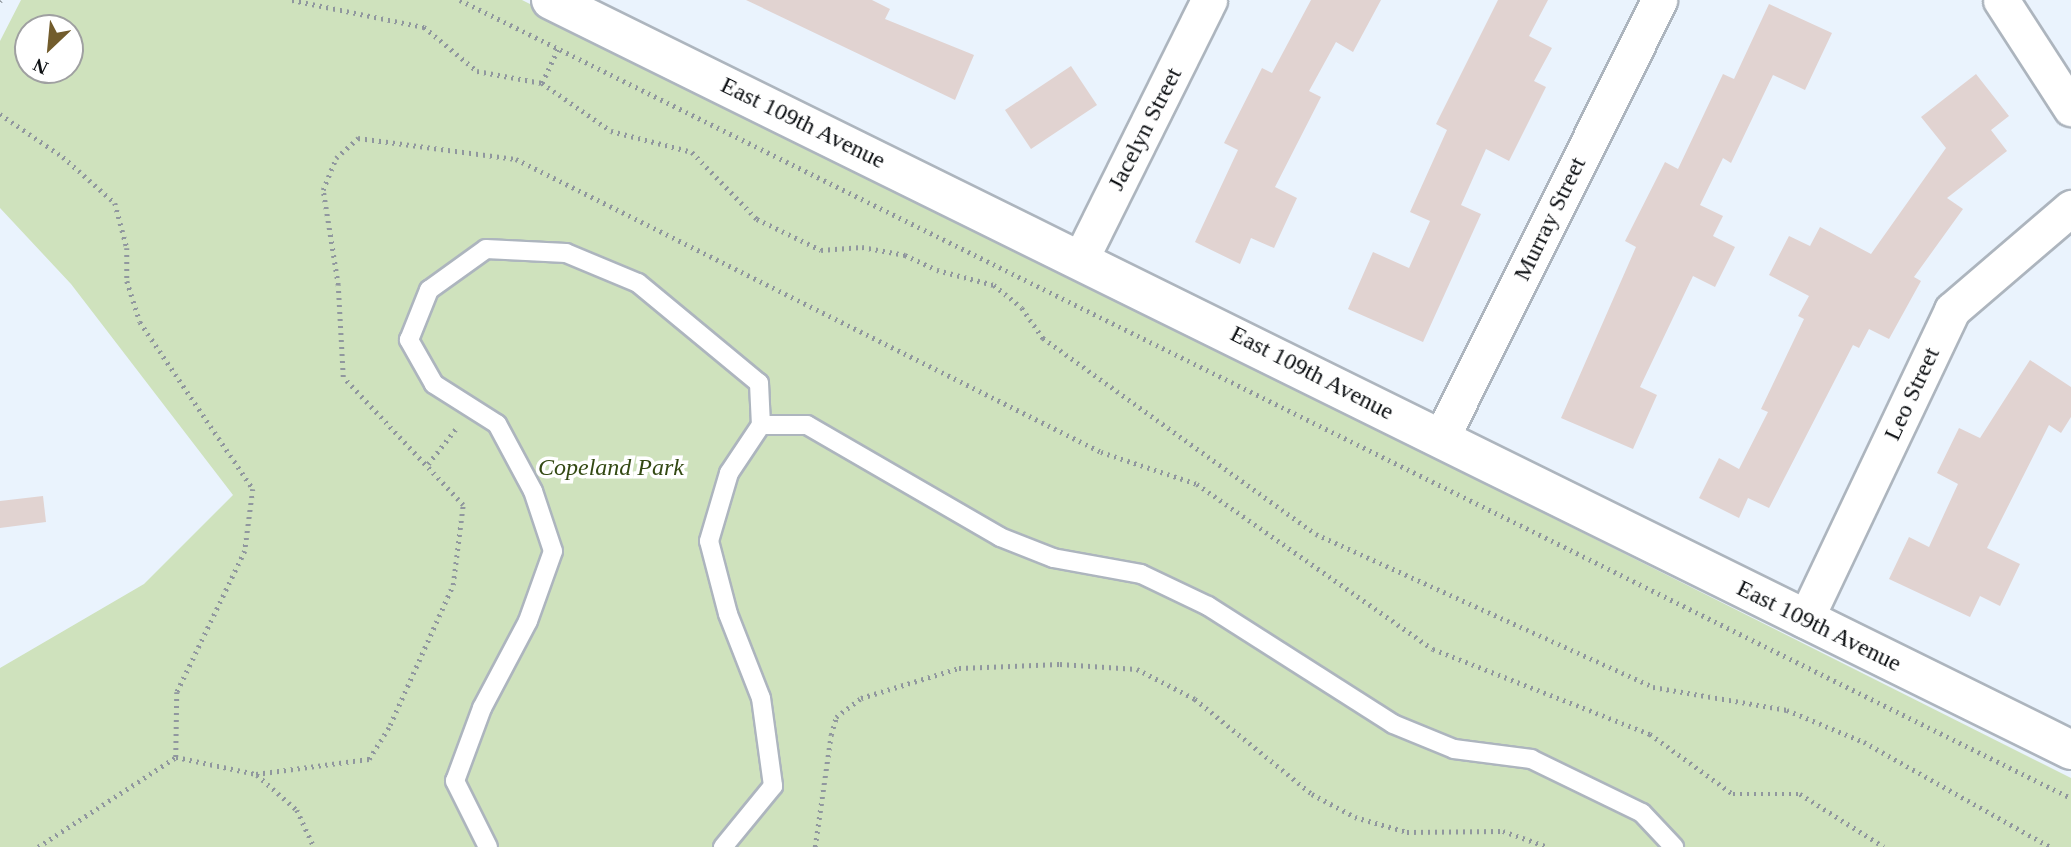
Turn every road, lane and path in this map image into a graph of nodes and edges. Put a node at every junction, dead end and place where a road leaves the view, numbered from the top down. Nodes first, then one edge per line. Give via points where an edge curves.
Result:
1 (292, 0) edge
2 (460, 0) edge
3 (551, 0) edge
4 (1209, 0) edge
5 (1659, 0) edge
6 (2001, 0) edge
7 (558, 48) junction
8 (542, 83) junction
9 (2071, 108) edge
10 (0, 114) edge
11 (2071, 208) edge
12 (1081, 258) junction
13 (472, 408) junction
14 (761, 425) junction
15 (1441, 438) junction
16 (428, 464) junction
17 (1805, 620) junction
18 (2071, 750) edge
19 (176, 757) junction
20 (256, 774) junction
21 (2071, 797) edge
22 (38, 847) edge
23 (314, 847) edge
24 (488, 847) edge
25 (723, 847) edge
26 (815, 847) edge
27 (1548, 847) edge
28 (1674, 847) edge
29 (1884, 847) edge
30 (2050, 847) edge

1 - 8 path via 424,27 477,71
2 - 7 path
3 - 12 street, East 109th Avenue
4 - 12 street, Jacelyn Street
5 - 15 street, Murray Street
6 - 9 street
7 - 8 path
7 - 21 path
8 - 30 path via 611,131 692,152 757,219 821,250 862,247 905,255 937,270 995,285 1022,308 1043,338 1328,540 1385,569 1483,606 1653,687 1787,710 1864,742
10 - 19 path via 63,157 115,203 127,248 127,281 140,322 253,489 245,551 177,692
11 - 17 street, Leo Street via 1952,310
12 - 15 street, East 109th Avenue
13 - 14 lane via 434,384 409,340 429,290 486,249 566,253 638,283 759,383
13 - 16 path
13 - 24 lane via 497,424 533,491 553,551 528,621 482,708 455,781
14 - 25 lane via 729,473 709,541 729,614 761,698 773,786
14 - 28 lane via 807,425 1000,537 1053,558 1141,574 1208,606 1393,724 1454,749 1531,759 1642,813
15 - 17 street, East 109th Avenue
16 - 20 path via 463,505 453,585 390,725 369,759
16 - 29 path via 343,377 338,285 323,190 336,158 358,138 516,159 1101,452 1197,484 1433,649 1650,734 1733,793 1800,794
17 - 18 street, East 109th Avenue
19 - 20 path
19 - 22 path
20 - 23 path via 297,810
26 - 27 path via 821,773 836,717 861,698 959,668 1060,664 1137,669 1183,693 1312,794 1354,817 1407,832 1503,831

